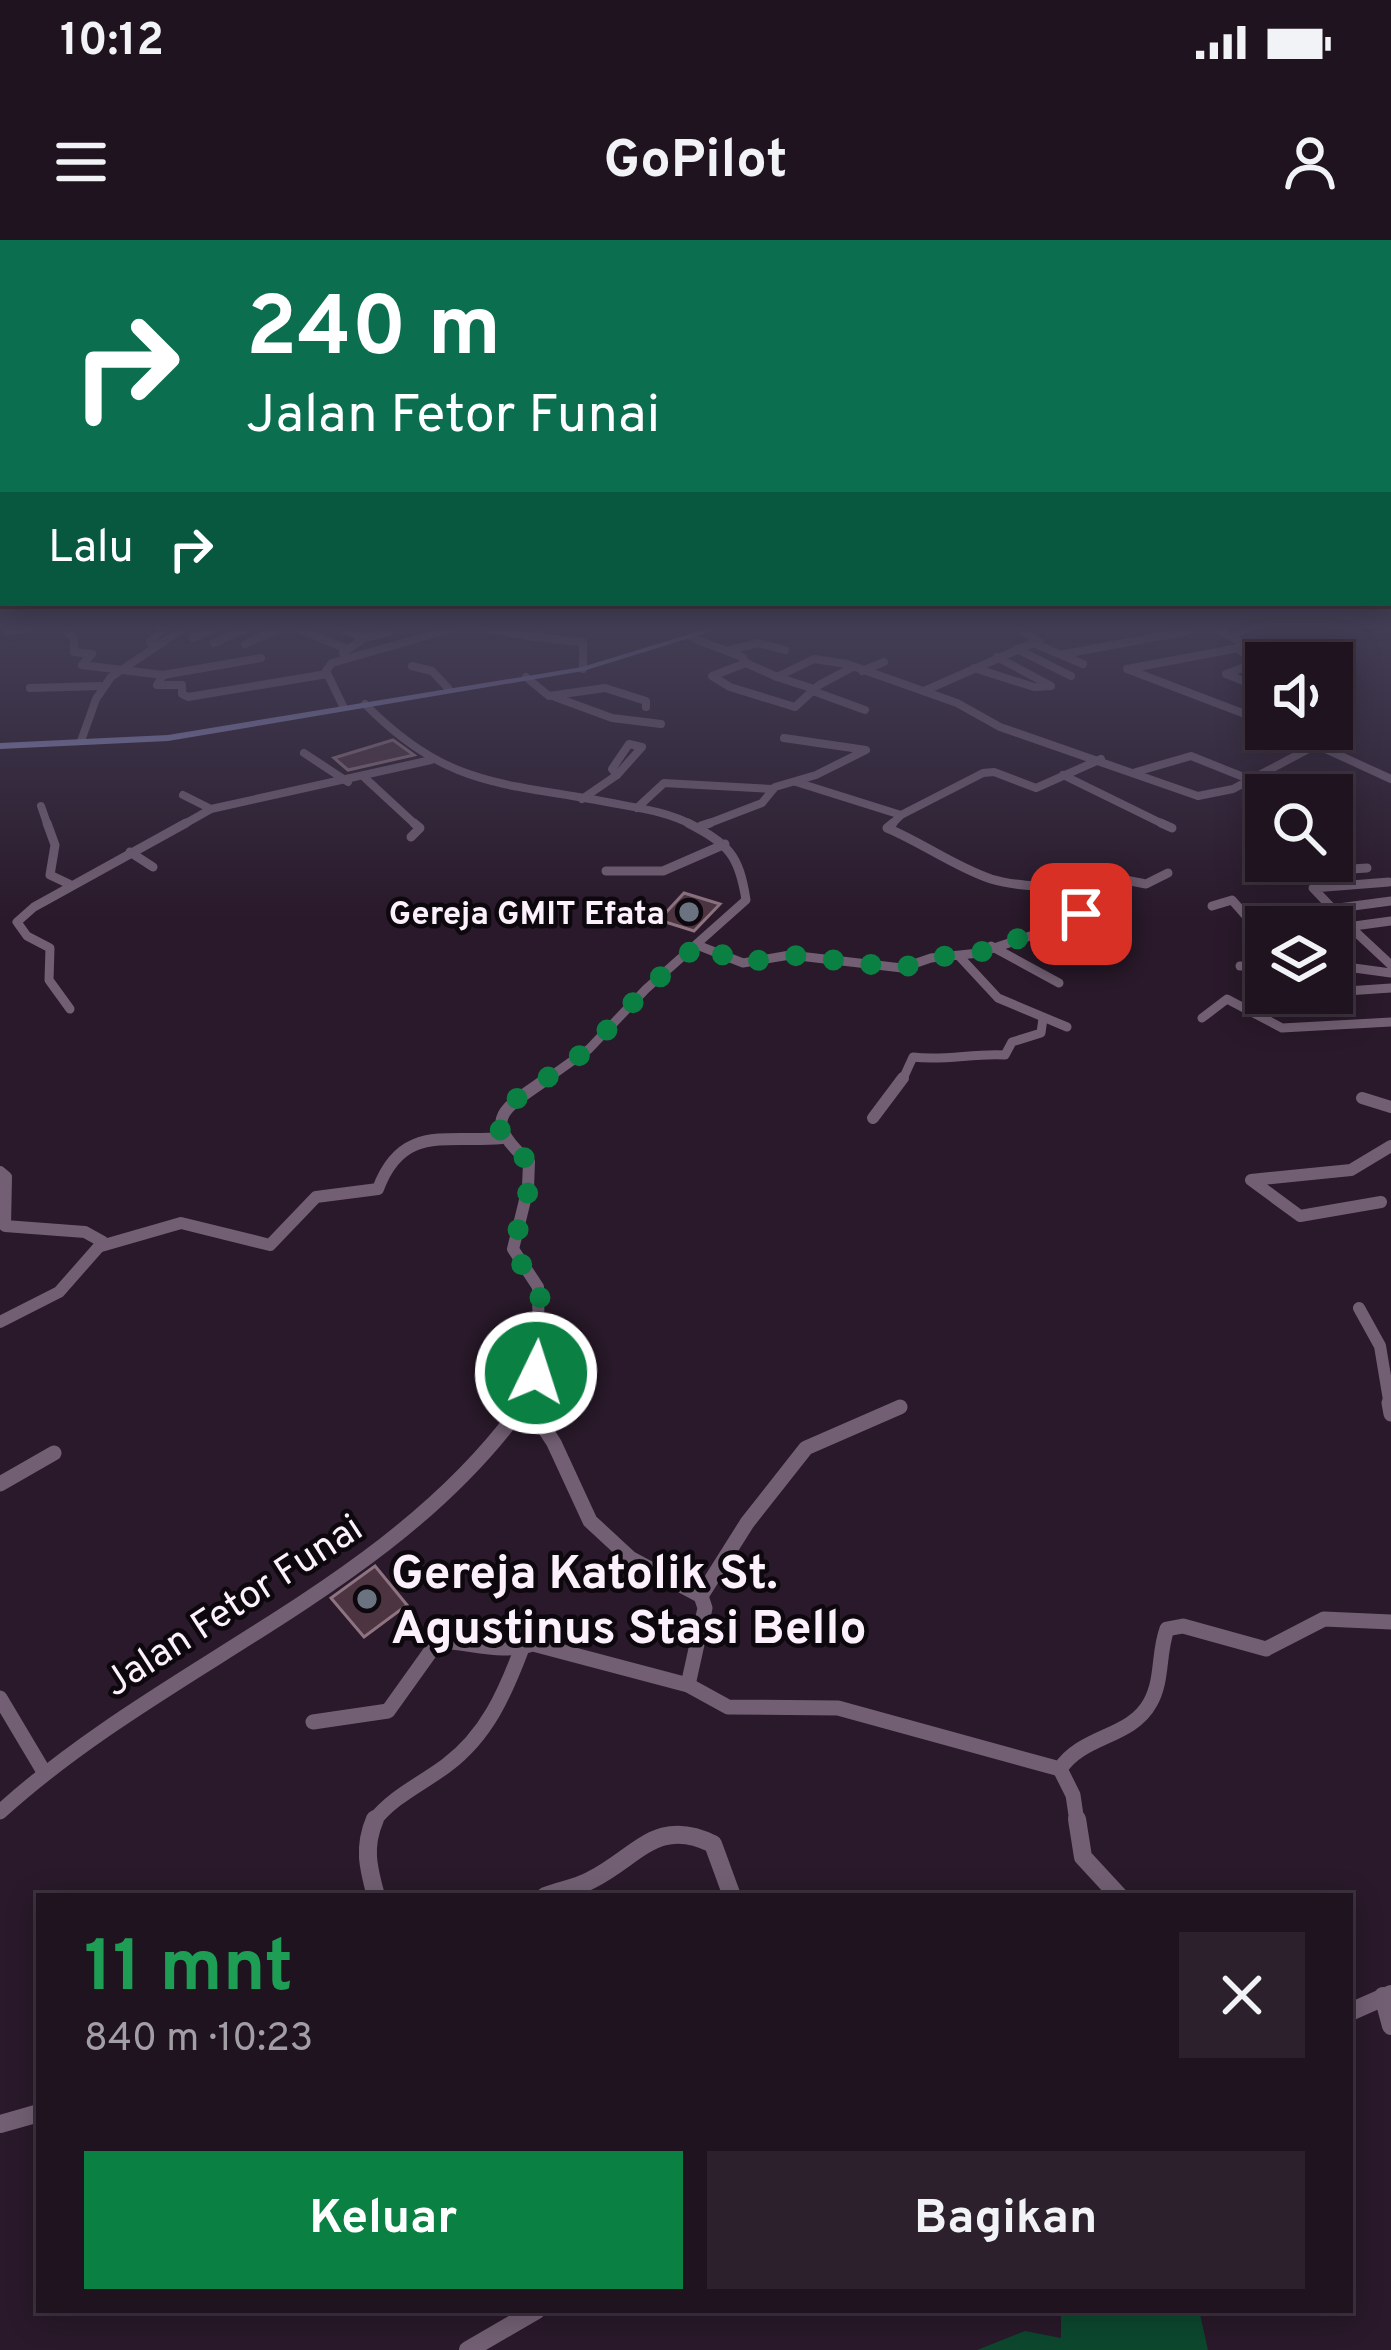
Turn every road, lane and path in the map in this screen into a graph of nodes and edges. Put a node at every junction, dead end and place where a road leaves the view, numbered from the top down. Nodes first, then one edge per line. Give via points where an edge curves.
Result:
1 (87, 722) edge
2 (253, 722) edge
3 (383, 722) edge
4 (645, 722) edge
5 (989, 722) edge
6 (661, 724) dead end
7 (784, 738) dead end
8 (81, 741) junction
9 (0, 746) edge
10 (1305, 750) edge
11 (1328, 750) edge
12 (304, 753) dead end
13 (1101, 758) junction
14 (431, 760) junction
15 (1136, 772) junction
16 (1254, 774) edge
17 (1064, 775) junction
18 (619, 777) junction
19 (365, 778) junction
20 (1245, 778) edge
21 (1245, 778) edge
22 (1391, 779) edge
23 (349, 782) junction
24 (795, 782) junction
25 (773, 789) junction
26 (183, 795) dead end
27 (582, 799) junction
28 (41, 806) dead end
29 (637, 808) junction
30 (212, 809) junction
31 (901, 815) junction
32 (700, 826) junction
33 (1172, 828) dead end
34 (411, 838) dead end
35 (725, 844) junction
36 (130, 852) junction
37 (1356, 860) dead end
38 (153, 867) dead end
39 (1367, 868) junction
40 (1353, 869) edge
41 (606, 871) dead end
42 (1168, 873) dead end
43 (1390, 883) edge
44 (70, 884) junction
45 (1088, 888) junction
46 (1391, 901) edge
47 (1211, 906) dead end
48 (1330, 906) edge
49 (1349, 906) edge
50 (1245, 915) edge
51 (17, 920) junction
52 (1391, 921) edge
53 (0, 925) edge
54 (1353, 927) edge
55 (1353, 929) edge
56 (698, 945) junction
57 (992, 946) junction
58 (1391, 950) edge
59 (1378, 952) junction
60 (959, 956) junction
61 (1240, 966) dead end
62 (1245, 966) edge
63 (1353, 966) edge
64 (1391, 969) edge
65 (1059, 983) dead end
66 (1391, 988) edge
67 (1353, 991) edge
68 (70, 1009) dead end
69 (1043, 1018) junction
70 (1202, 1018) dead end
71 (1391, 1022) edge
72 (1067, 1027) dead end
73 (1362, 1098) dead end
74 (1391, 1107) edge
75 (873, 1118) dead end
76 (502, 1138) junction
77 (1391, 1146) edge
78 (0, 1172) edge
79 (1381, 1202) dead end
80 (101, 1246) junction
81 (1359, 1308) dead end
82 (0, 1322) edge
83 (526, 1400) junction
84 (900, 1407) dead end
85 (1391, 1414) edge
86 (54, 1453) dead end
87 (0, 1484) edge
88 (701, 1596) junction
89 (1391, 1622) edge
90 (523, 1647) junction
91 (688, 1685) junction
92 (0, 1699) edge
93 (313, 1722) dead end
94 (1060, 1769) junction
95 (44, 1772) junction
96 (0, 1812) edge
97 (375, 1893) edge
98 (554, 1893) edge
99 (731, 1893) edge
100 (1116, 1893) edge
101 (1387, 1995) edge
102 (1353, 2011) edge
103 (1391, 2026) edge
104 (36, 2114) edge
105 (0, 2124) edge
106 (532, 2313) edge
107 (467, 2350) edge

1 - 8 street
2 - 8 main road via 168,738
3 - 14 street
4 - 6 street
5 - 13 street
7 - 24 street via 866,749
8 - 9 main road
10 - 16 street
11 - 22 street
12 - 23 street
13 - 15 street
13 - 17 street
14 - 19 street
14 - 27 street via 489,784
15 - 20 street via 1208,796
15 - 21 street via 1191,756
17 - 31 street via 1036,788 986,772
17 - 33 street
18 - 18 street via 644,748 629,744 619,755 612,769
18 - 27 street
19 - 23 street
19 - 34 street via 420,828
23 - 30 street
24 - 25 street
24 - 31 street
25 - 29 street via 664,783
25 - 32 street via 762,803
26 - 30 street
27 - 29 street
28 - 44 street via 55,845 50,875
29 - 32 street
30 - 36 street
31 - 45 street via 888,830 962,868 1004,883
32 - 35 street
35 - 41 street via 663,872
35 - 56 street via 747,883 746,900
36 - 38 street
36 - 44 street
37 - 39 street
39 - 40 street
39 - 43 street
42 - 45 street via 1146,884 1120,879
43 - 48 street via 1313,888
44 - 51 street
45 - 57 street via 1081,914
46 - 49 street
47 - 50 street via 1232,900
51 - 53 street
51 - 68 street via 50,948 49,980
52 - 54 street
55 - 59 street
56 - 60 street via 743,963 790,955 902,968
56 - 76 street via 589,1049 512,1102 499,1124
57 - 60 street
57 - 65 street
58 - 59 street
59 - 64 street
60 - 69 street via 998,998
61 - 62 street
63 - 64 street
66 - 67 street
69 - 72 street
69 - 75 street via 1041,1034 1012,1042 1005,1054 913,1058
70 - 71 street via 1227,999 1282,1028
73 - 74 street
76 - 80 street via 417,1143 388,1163 378,1189 314,1198 270,1245 181,1223
76 - 83 street, Jalan Fetor Funai via 529,1162 513,1237 540,1297 539,1355
77 - 79 street via 1357,1167 1251,1180 1300,1216
78 - 80 street via 7,1177 5,1226 85,1232 101,1237
80 - 82 street via 48,1302
81 - 85 street via 1380,1346
83 - 88 street via 590,1521 631,1558
83 - 95 street, Jalan Fetor Funai via 497,1441 370,1561
84 - 88 street via 806,1448
86 - 87 street
88 - 91 street
89 - 94 street via 1324,1618 1265,1649 1174,1626 1163,1635 1156,1690 1144,1713 1086,1743
90 - 91 street via 560,1648
90 - 93 street via 438,1641 388,1711
90 - 97 street via 474,1742 370,1825 363,1863
91 - 94 street via 728,1707 838,1708
92 - 95 street
94 - 100 street via 1073,1795 1083,1857
95 - 96 street, Jalan Fetor Funai
98 - 99 street via 597,1878 665,1834 713,1844
101 - 102 street
101 - 103 street
104 - 105 street
106 - 107 street

